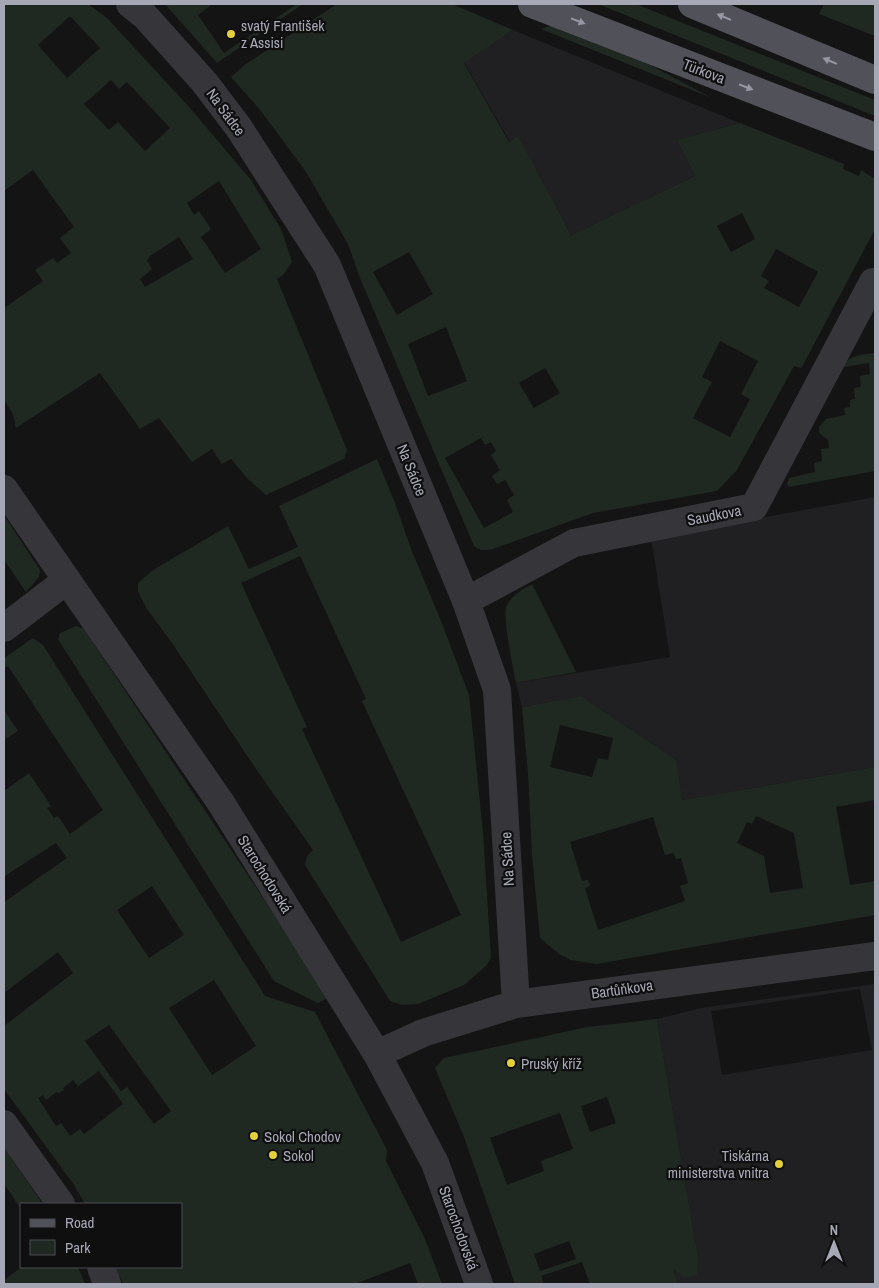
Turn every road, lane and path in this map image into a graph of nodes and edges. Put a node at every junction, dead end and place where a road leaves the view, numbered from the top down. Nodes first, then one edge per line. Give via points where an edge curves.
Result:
1 (130, 4) edge
2 (532, 4) edge
3 (692, 4) edge
4 (875, 80) edge
5 (875, 137) edge
6 (873, 282) dead end
7 (4, 489) edge
8 (67, 580) junction
9 (466, 601) junction
10 (4, 628) edge
11 (875, 956) edge
12 (516, 1004) junction
13 (378, 1054) junction
14 (4, 1124) edge
15 (60, 1203) edge
16 (100, 1268) edge
17 (107, 1284) edge
18 (479, 1284) edge

1 - 9 street, Na Sádce via 145,16 205,83 239,128 327,265
2 -> 5 main road, Türkova
4 -> 3 main road
6 - 9 street, Saudkova via 754,507 574,543
7 - 8 street, Starochodovská
8 - 10 street
8 - 13 street, Starochodovská via 221,803
9 - 12 street, Na Sádce via 497,690
11 - 12 street, Bartůňkova
12 - 13 street, Bartůňkova via 423,1033
13 - 18 street, Starochodovská via 434,1163
14 - 15 street
16 - 17 street

